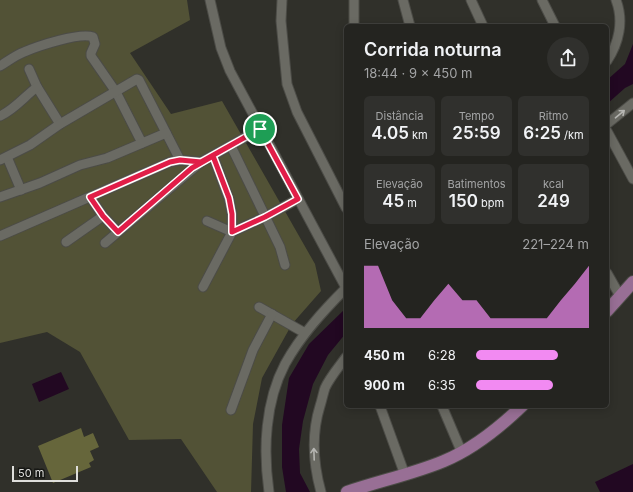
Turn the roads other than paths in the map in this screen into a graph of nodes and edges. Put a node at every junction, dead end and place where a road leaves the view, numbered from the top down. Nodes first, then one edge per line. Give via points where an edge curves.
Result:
1 (210, 0) edge
2 (282, 0) edge
3 (354, 0) edge
4 (403, 0) edge
5 (471, 0) edge
6 (542, 0) edge
7 (616, 0) edge
8 (354, 24) edge
9 (409, 24) edge
10 (482, 24) edge
11 (555, 24) edge
12 (609, 57) edge
13 (0, 66) edge
14 (29, 69) dead end
15 (37, 87) junction
16 (116, 92) junction
17 (633, 103) edge
18 (0, 116) edge
19 (609, 122) edge
20 (60, 124) junction
21 (260, 129) junction
22 (166, 133) junction
23 (609, 135) edge
24 (142, 143) junction
25 (231, 146) junction
26 (213, 156) junction
27 (3, 158) edge
28 (180, 160) junction
29 (201, 162) junction
30 (633, 179) edge
31 (20, 190) junction
32 (0, 197) edge
33 (90, 197) junction
34 (298, 199) junction
35 (344, 204) edge
36 (103, 216) junction
37 (265, 217) junction
38 (206, 222) dead end
39 (118, 232) junction
40 (232, 232) junction
41 (0, 236) edge
42 (66, 242) dead end
43 (105, 243) dead end
44 (285, 265) dead end
45 (609, 277) edge
46 (633, 282) edge
47 (344, 284) edge
48 (203, 287) dead end
49 (344, 290) edge
50 (620, 296) junction
51 (259, 306) dead end
52 (609, 310) edge
53 (272, 314) junction
54 (305, 333) junction
55 (344, 360) edge
56 (381, 408) edge
57 (443, 408) edge
58 (520, 408) edge
59 (231, 410) dead end
60 (462, 453) junction
61 (405, 475) junction
62 (269, 492) edge
63 (321, 492) edge
64 (347, 492) edge

1 - 21 street via 221,48
2 - 35 street via 281,21 287,84 297,112
3 - 8 street
4 - 9 street
5 - 10 street
6 - 11 street
7 - 12 street via 620,12 620,29 616,45
13 - 16 street via 23,52 88,35 93,37 95,44 91,56
14 - 15 street
15 - 18 street via 18,105
15 - 20 street
16 - 20 street
16 - 22 street via 139,80
16 - 24 street
19 -> 17 street
20 - 27 street via 30,145
21 - 25 street
21 - 34 street
22 - 24 street
22 - 28 street
23 - 30 street
24 - 31 street
25 - 26 street
25 - 37 street
26 - 29 street
26 - 40 street via 229,198
27 - 31 street
28 - 29 street
28 - 33 street
29 - 39 street
31 - 32 street
33 - 36 street
33 - 41 street
34 - 37 street
34 - 47 street
36 - 39 street
36 - 42 street
37 - 40 street
37 - 44 street
38 - 40 street
39 - 43 street
40 - 48 street
45 - 50 street
46 - 50 main road
49 - 54 street
50 - 52 main road
51 - 53 street
53 - 54 street
53 - 59 street via 253,350
54 - 62 street via 285,365 272,399 265,460
63 -> 55 street via 315,472 316,418 325,389
56 - 61 street
57 - 60 street
58 - 60 main road
60 - 61 main road
61 - 64 main road

